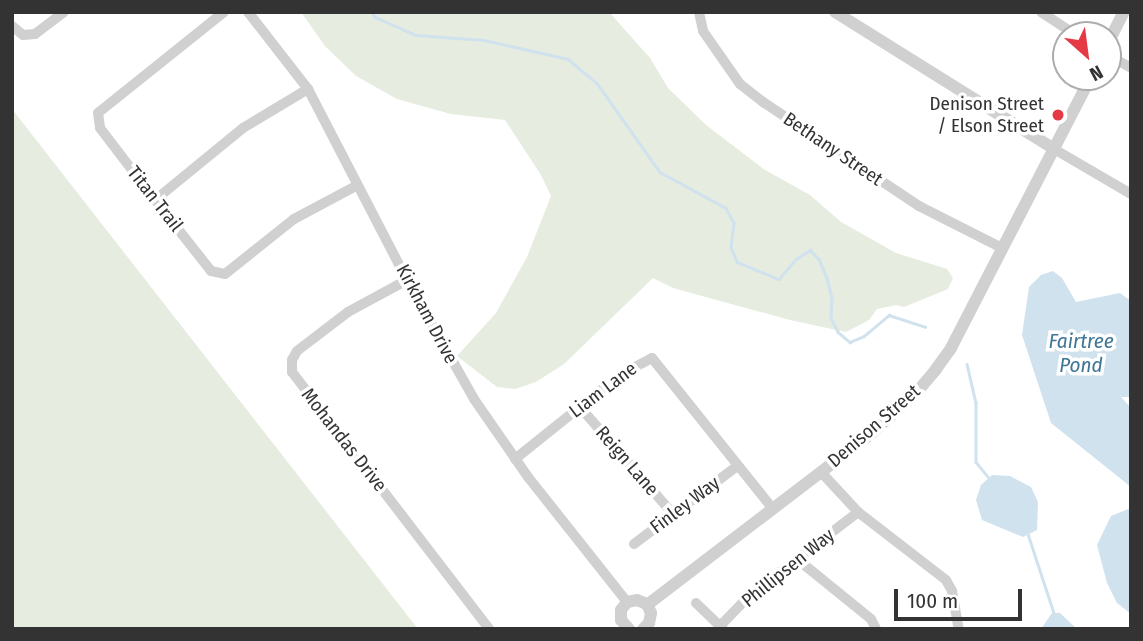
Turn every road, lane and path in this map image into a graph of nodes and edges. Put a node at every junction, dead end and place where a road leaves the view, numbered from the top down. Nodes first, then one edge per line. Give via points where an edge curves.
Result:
1 (64, 12) edge
2 (224, 12) edge
3 (248, 12) edge
4 (699, 12) edge
5 (835, 12) edge
6 (12, 26) edge
7 (307, 89) junction
8 (1084, 91) edge
9 (1054, 149) junction
10 (358, 185) junction
11 (1131, 194) edge
12 (155, 200) junction
13 (1002, 248) junction
14 (407, 280) junction
15 (580, 407) junction
16 (515, 459) junction
17 (737, 466) junction
18 (821, 472) junction
19 (773, 509) junction
20 (858, 512) junction
21 (674, 515) junction
22 (634, 544) dead end
23 (797, 559) junction
24 (627, 602) junction
25 (696, 603) dead end
26 (648, 605) junction
27 (623, 627) edge
28 (645, 628) edge
29 (721, 628) edge
30 (489, 629) edge
31 (876, 629) edge
32 (959, 629) edge

1 - 6 street via 29,35
2 - 12 street, Titan Trail via 98,113 100,128
3 - 7 street, Kirkham Drive
4 - 13 street, Bethany Street via 703,31 733,73 763,103 919,206
5 - 9 street
7 - 10 street, Kirkham Drive
7 - 12 street via 243,128
8 - 9 street, Denison Street
9 - 11 street
9 - 13 street, Denison Street
10 - 12 street, Titan Trail via 294,219 225,274 211,271
10 - 14 street, Kirkham Drive
13 - 18 street, Denison Street via 936,369 897,411
14 - 16 street, Kirkham Drive via 474,398
14 - 30 street, Mohandas Drive via 348,312 297,351 292,372
15 - 16 street, Liam Lane
15 - 17 street, Liam Lane via 620,375 652,358
15 - 21 street, Reign Lane
16 - 24 street, Kirkham Drive
17 - 19 street
17 - 21 street, Finley Way
18 - 19 street, Denison Street
18 - 20 street
19 - 26 street, Denison Street
20 - 23 street, Phillipsen Way
20 - 32 street via 946,580
21 - 22 street, Finley Way
23 - 29 street, Phillipsen Way via 750,595
23 - 31 street
24 - 26 street
24 - 27 street via 621,610
25 - 29 street
26 - 28 street via 651,619

